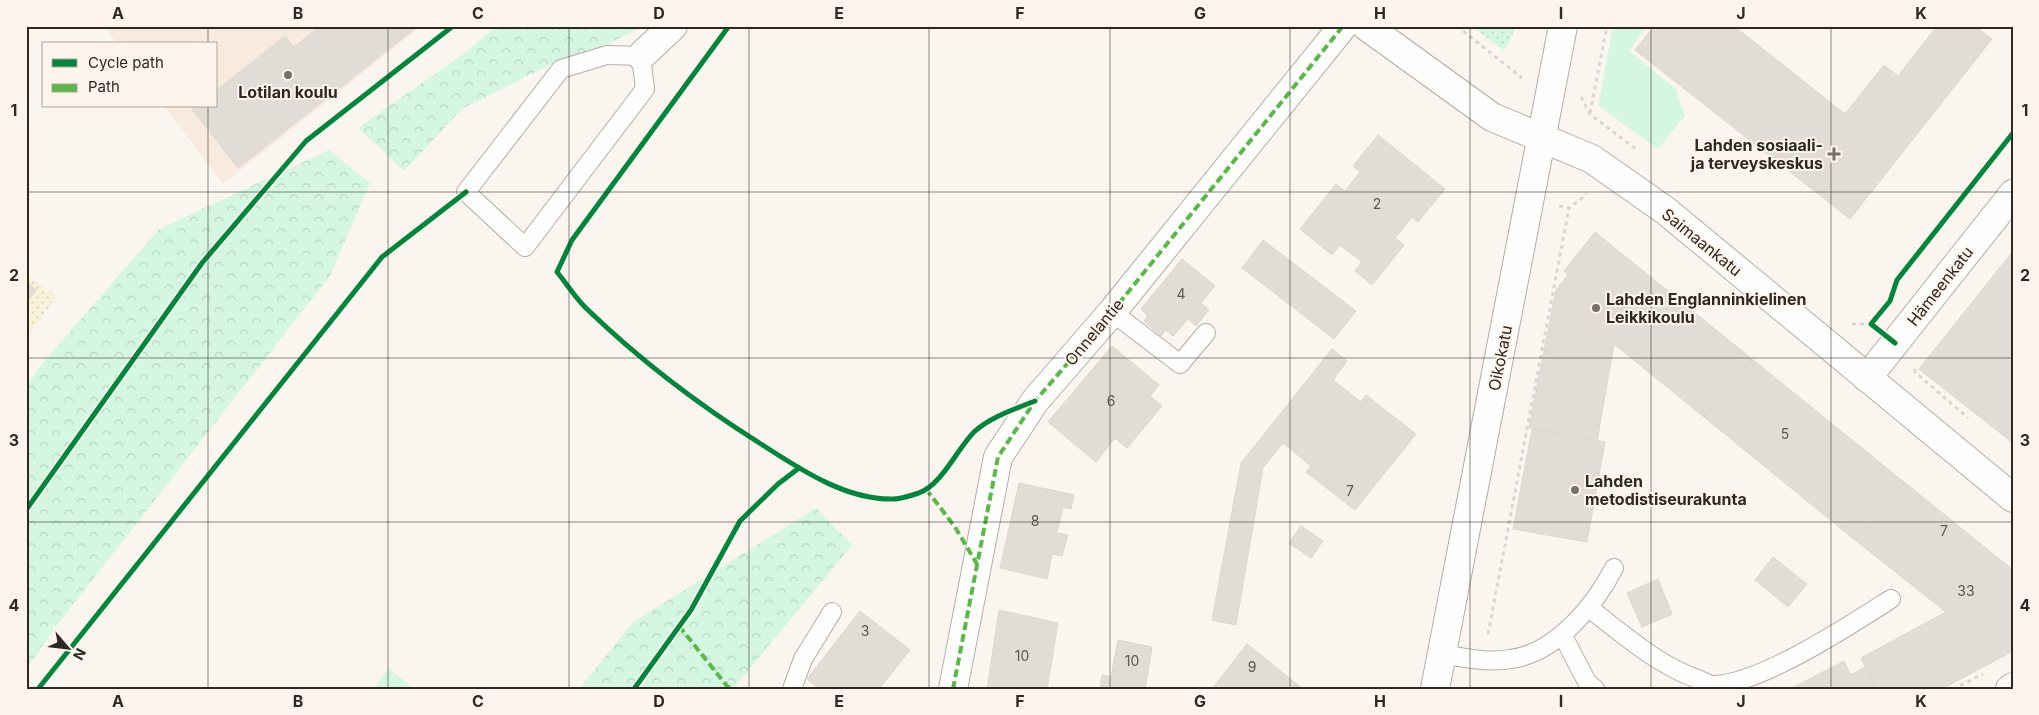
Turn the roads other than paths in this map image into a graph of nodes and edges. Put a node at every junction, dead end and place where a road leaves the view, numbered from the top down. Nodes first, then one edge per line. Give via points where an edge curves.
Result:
1 (673, 26) edge
2 (1343, 26) edge
3 (1366, 26) edge
4 (1563, 26) edge
5 (641, 56) junction
6 (1542, 138) junction
7 (2013, 194) edge
8 (1112, 312) junction
9 (1206, 333) dead end
10 (1868, 378) junction
11 (2013, 498) edge
12 (1614, 568) dead end
13 (1891, 599) dead end
14 (1589, 608) junction
15 (832, 612) dead end
16 (1562, 634) junction
17 (1442, 654) junction
18 (792, 689) edge
19 (953, 689) edge
20 (1435, 689) edge
21 (1595, 689) edge

1 - 5 street
2 - 8 street, Onnelantie
3 - 6 street, Saimaankatu via 1492,117
4 - 6 street, Oikokatu
5 - 5 lane via 607,55 561,69 466,192 525,247 645,89
6 - 10 street, Saimaankatu via 1592,158 1666,212
6 - 17 street, Oikokatu
7 - 10 street, Hämeenkatu
8 - 9 lane via 1180,364
8 - 19 street, Onnelantie via 1035,401 998,457
10 - 11 street, Saimaankatu
12 - 14 lane
13 - 14 lane via 1753,677 1713,685 1653,658
14 - 16 lane
15 - 18 lane via 803,659
16 - 17 lane via 1513,659 1482,661
16 - 21 lane via 1587,682
17 - 20 street, Oikokatu

